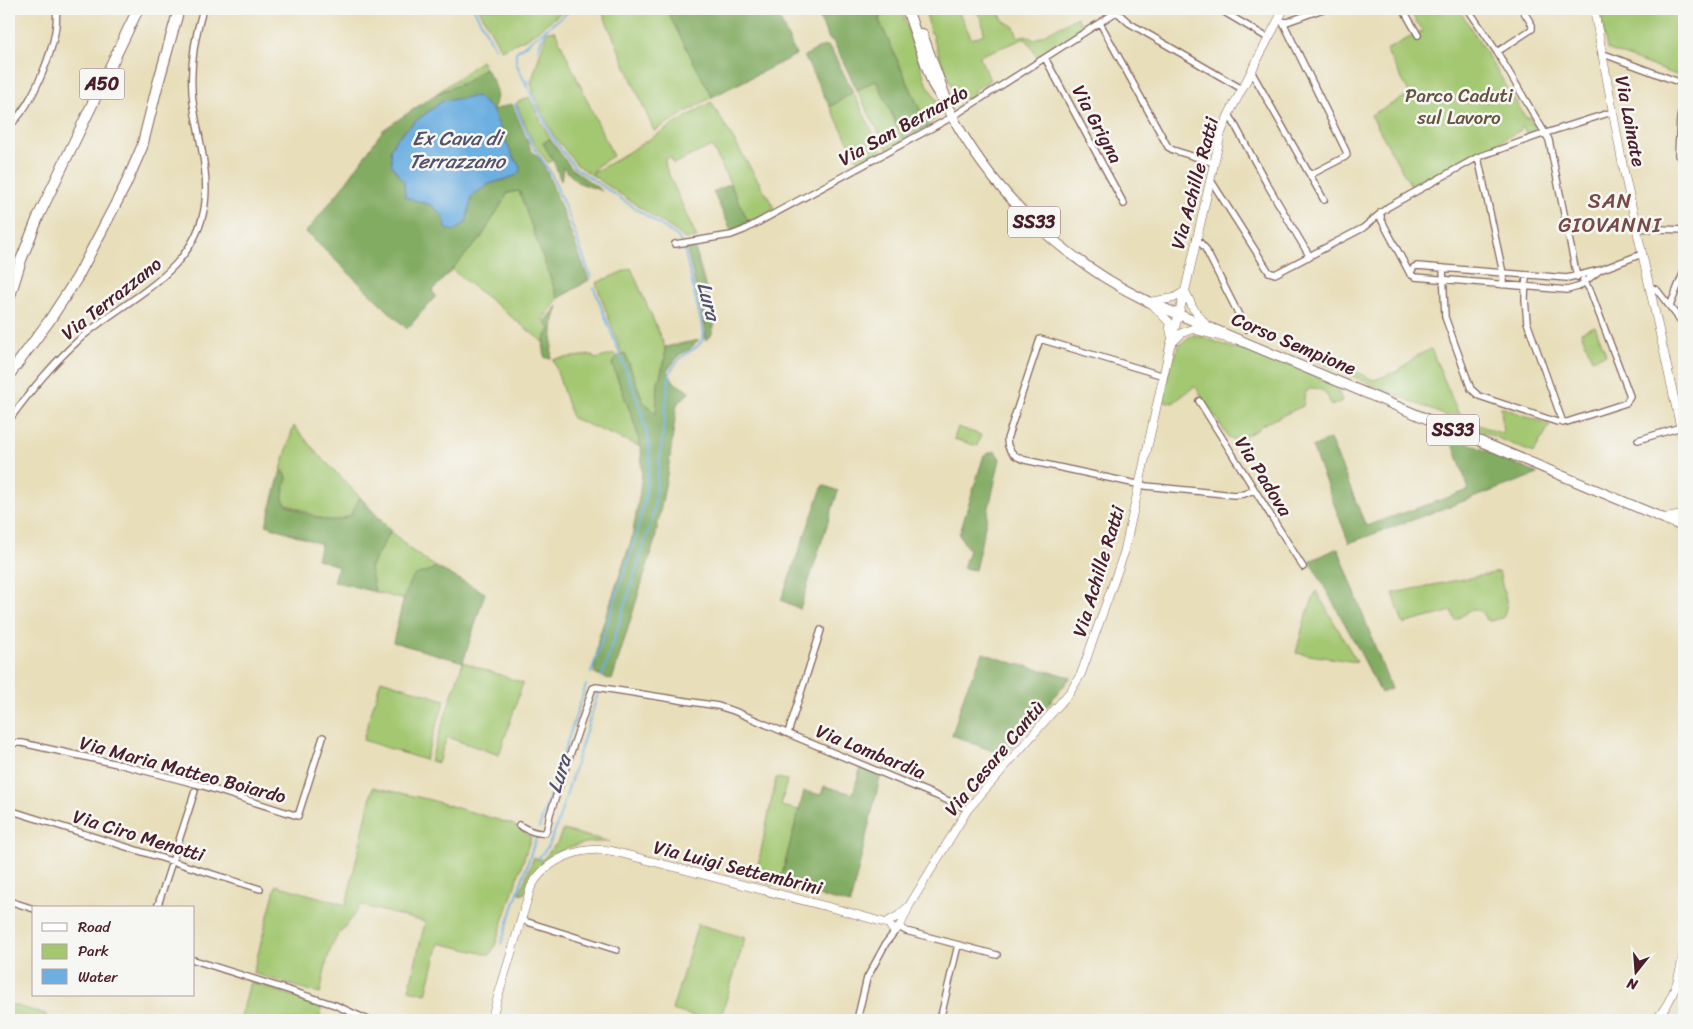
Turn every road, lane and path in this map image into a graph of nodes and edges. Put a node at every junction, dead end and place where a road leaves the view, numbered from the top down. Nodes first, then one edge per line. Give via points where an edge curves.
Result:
1 (138, 9) edge
2 (179, 9) edge
3 (203, 9) edge
4 (908, 9) edge
5 (914, 9) edge
6 (1219, 9) edge
7 (1284, 9) edge
8 (1323, 9) edge
9 (1403, 9) edge
10 (1468, 9) edge
11 (1522, 9) edge
12 (1594, 9) edge
13 (56, 10) edge
14 (1119, 10) edge
15 (1280, 21) junction
16 (1100, 23) junction
17 (1418, 35) dead end
18 (1268, 38) junction
19 (1497, 52) junction
20 (1601, 53) junction
21 (1045, 58) junction
22 (1251, 71) junction
23 (1684, 84) edge
24 (1242, 89) junction
25 (1684, 100) edge
26 (1612, 112) junction
27 (950, 114) junction
28 (1229, 114) junction
29 (9, 126) edge
30 (1546, 133) junction
31 (1678, 156) dead end
32 (1478, 157) junction
33 (1214, 163) junction
34 (1310, 175) junction
35 (1210, 179) junction
36 (1324, 200) dead end
37 (1124, 204) dead end
38 (1381, 212) junction
39 (1636, 228) junction
40 (1684, 230) edge
41 (1196, 238) junction
42 (675, 244) dead end
43 (1642, 254) junction
44 (1310, 256) junction
45 (1443, 268) junction
46 (1600, 270) junction
47 (1684, 271) edge
48 (1503, 273) junction
49 (1410, 274) junction
50 (1526, 275) junction
51 (1577, 277) junction
52 (1442, 279) junction
53 (1584, 282) junction
54 (1503, 284) junction
55 (1526, 286) junction
56 (1578, 287) junction
57 (1650, 287) junction
58 (1185, 291) junction
59 (9, 299) edge
60 (1150, 302) junction
61 (1670, 306) junction
62 (1179, 314) junction
63 (1206, 325) junction
64 (1684, 326) edge
65 (1246, 329) dead end
66 (1243, 341) junction
67 (1170, 346) junction
68 (9, 375) edge
69 (1164, 376) junction
70 (1199, 401) dead end
71 (9, 420) edge
72 (1563, 423) junction
73 (1681, 426) junction
74 (1638, 440) dead end
75 (1684, 443) edge
76 (1140, 484) junction
77 (1254, 490) junction
78 (1684, 515) edge
79 (1664, 518) junction
80 (1684, 527) edge
81 (1303, 567) dead end
82 (821, 630) dead end
83 (1075, 685) joint
84 (788, 733) junction
85 (323, 737) dead end
86 (9, 743) edge
87 (194, 791) dead end
88 (968, 809) junction
89 (9, 810) edge
90 (519, 825) dead end
91 (172, 861) junction
92 (260, 889) dead end
93 (9, 901) edge
94 (158, 906) edge
95 (32, 908) edge
96 (521, 920) junction
97 (894, 924) junction
98 (958, 945) junction
99 (617, 950) dead end
100 (1684, 950) edge
101 (997, 955) dead end
102 (195, 960) edge
103 (368, 1020) edge
104 (491, 1020) edge
105 (858, 1020) edge
106 (940, 1020) edge
107 (1656, 1020) edge

1 - 59 highway, A50 via 36,224
2 - 68 highway via 142,147 126,186 78,278
3 - 71 street, Via Terrazzano via 194,42 192,70 193,102 206,172 206,202 196,234 167,274 100,322 61,357
4 - 27 highway, Corso Sempione / SS33 via 933,84
5 - 27 highway, Corso Sempione / SS33
6 - 18 street
7 - 15 street, Via Achille Ratti
8 - 15 street
9 - 17 street
10 - 19 street
11 - 19 street via 1532,29
12 - 20 street, Via Lainate
13 - 29 street via 54,40 45,67 20,115
14 - 16 street, Via San Bernardo
14 - 24 street via 1129,23
15 - 18 street, Via Achille Ratti
15 - 34 street via 1347,155
16 - 21 street, Via San Bernardo
16 - 33 street via 1168,146
18 - 22 street, Via Achille Ratti
19 - 30 street
20 - 23 street
20 - 26 street, Via Lainate
21 - 27 street, Via San Bernardo
21 - 37 street, Via Grigna
22 - 24 street, Via Achille Ratti
22 - 34 street
24 - 28 street, Via Achille Ratti
25 - 31 street
26 - 30 street
26 - 39 street, Via Lainate
27 - 42 street, Via San Bernardo via 744,230
27 - 60 main road, Corso Sempione / SS33 via 980,161 1047,234 1102,275
28 - 33 street, Via Achille Ratti
28 - 44 street
30 - 32 street
30 - 51 street
32 - 38 street
32 - 48 street
33 - 35 street, Via Achille Ratti
34 - 36 street
35 - 41 street, Via Achille Ratti
35 - 44 street via 1272,274
38 - 44 street via 1363,228
38 - 49 street via 1381,219
39 - 40 street
39 - 43 street, Via Lainate
41 - 58 street, Via Achille Ratti
41 - 65 street via 1205,248
43 - 46 street
43 - 57 street, Via Lainate
45 - 48 street
45 - 49 street via 1417,266
45 - 52 street
46 - 51 street
46 - 53 street
47 - 61 street
48 - 50 street
48 - 54 street
49 - 52 street
50 - 51 street
50 - 55 street
51 - 53 street
51 - 56 street
52 - 54 street
52 - 72 street via 1445,317 1474,393
53 - 56 street
53 - 72 street via 1590,290 1630,396 1626,403
54 - 55 street
55 - 56 street via 1567,290
55 - 72 street via 1527,322
57 - 61 street via 1657,290
57 - 73 street, Via Lainate
58 - 60 street via 1174,298
58 - 62 street, Via Achille Ratti
58 - 63 street via 1192,308
60 - 62 main road, Corso Sempione / SS33
60 - 67 street via 1169,322
61 - 64 street
62 - 63 main road, Corso Sempione / SS33
62 - 67 street, Via Achille Ratti
63 - 66 main road, Corso Sempione / SS33
66 - 67 street via 1192,330 1182,333
66 - 79 main road, Corso Sempione / SS33
67 - 69 street, Via Achille Ratti
69 - 76 street, Via Achille Ratti
69 - 76 street via 1040,339 1007,439 1014,455 1025,460
70 - 77 street, Via Padova
73 - 74 street
73 - 75 street, Via Lainate
76 - 77 street via 1234,495
76 - 83 street, Via Achille Ratti via 1124,553
77 - 81 street, Via Padova
78 - 79 street
79 - 80 main road, Corso Sempione / SS33
82 - 84 street
83 - 88 street, Via Cesare Cantù
84 - 88 street, Via Lombardia
84 - 90 street, Via Lombardia via 718,706 593,688 545,833 534,833
85 - 86 street, Via Maria Matteo Boiardo via 298,816 122,764
87 - 91 street
88 - 97 street, Via Cesare Cantù via 909,906
89 - 91 street, Via Ciro Menotti
91 - 92 street, Via Ciro Menotti
91 - 94 street
93 - 95 street
96 - 97 street, Via Luigi Settembrini via 529,895 550,871 571,858 592,853 623,854
96 - 99 street
96 - 104 street, Via Luigi Settembrini
97 - 98 street via 906,931
97 - 105 street, Via Cesare Cantù via 867,978
98 - 101 street
98 - 106 street
100 - 107 street via 1680,975 1671,999
102 - 103 street via 334,1005

